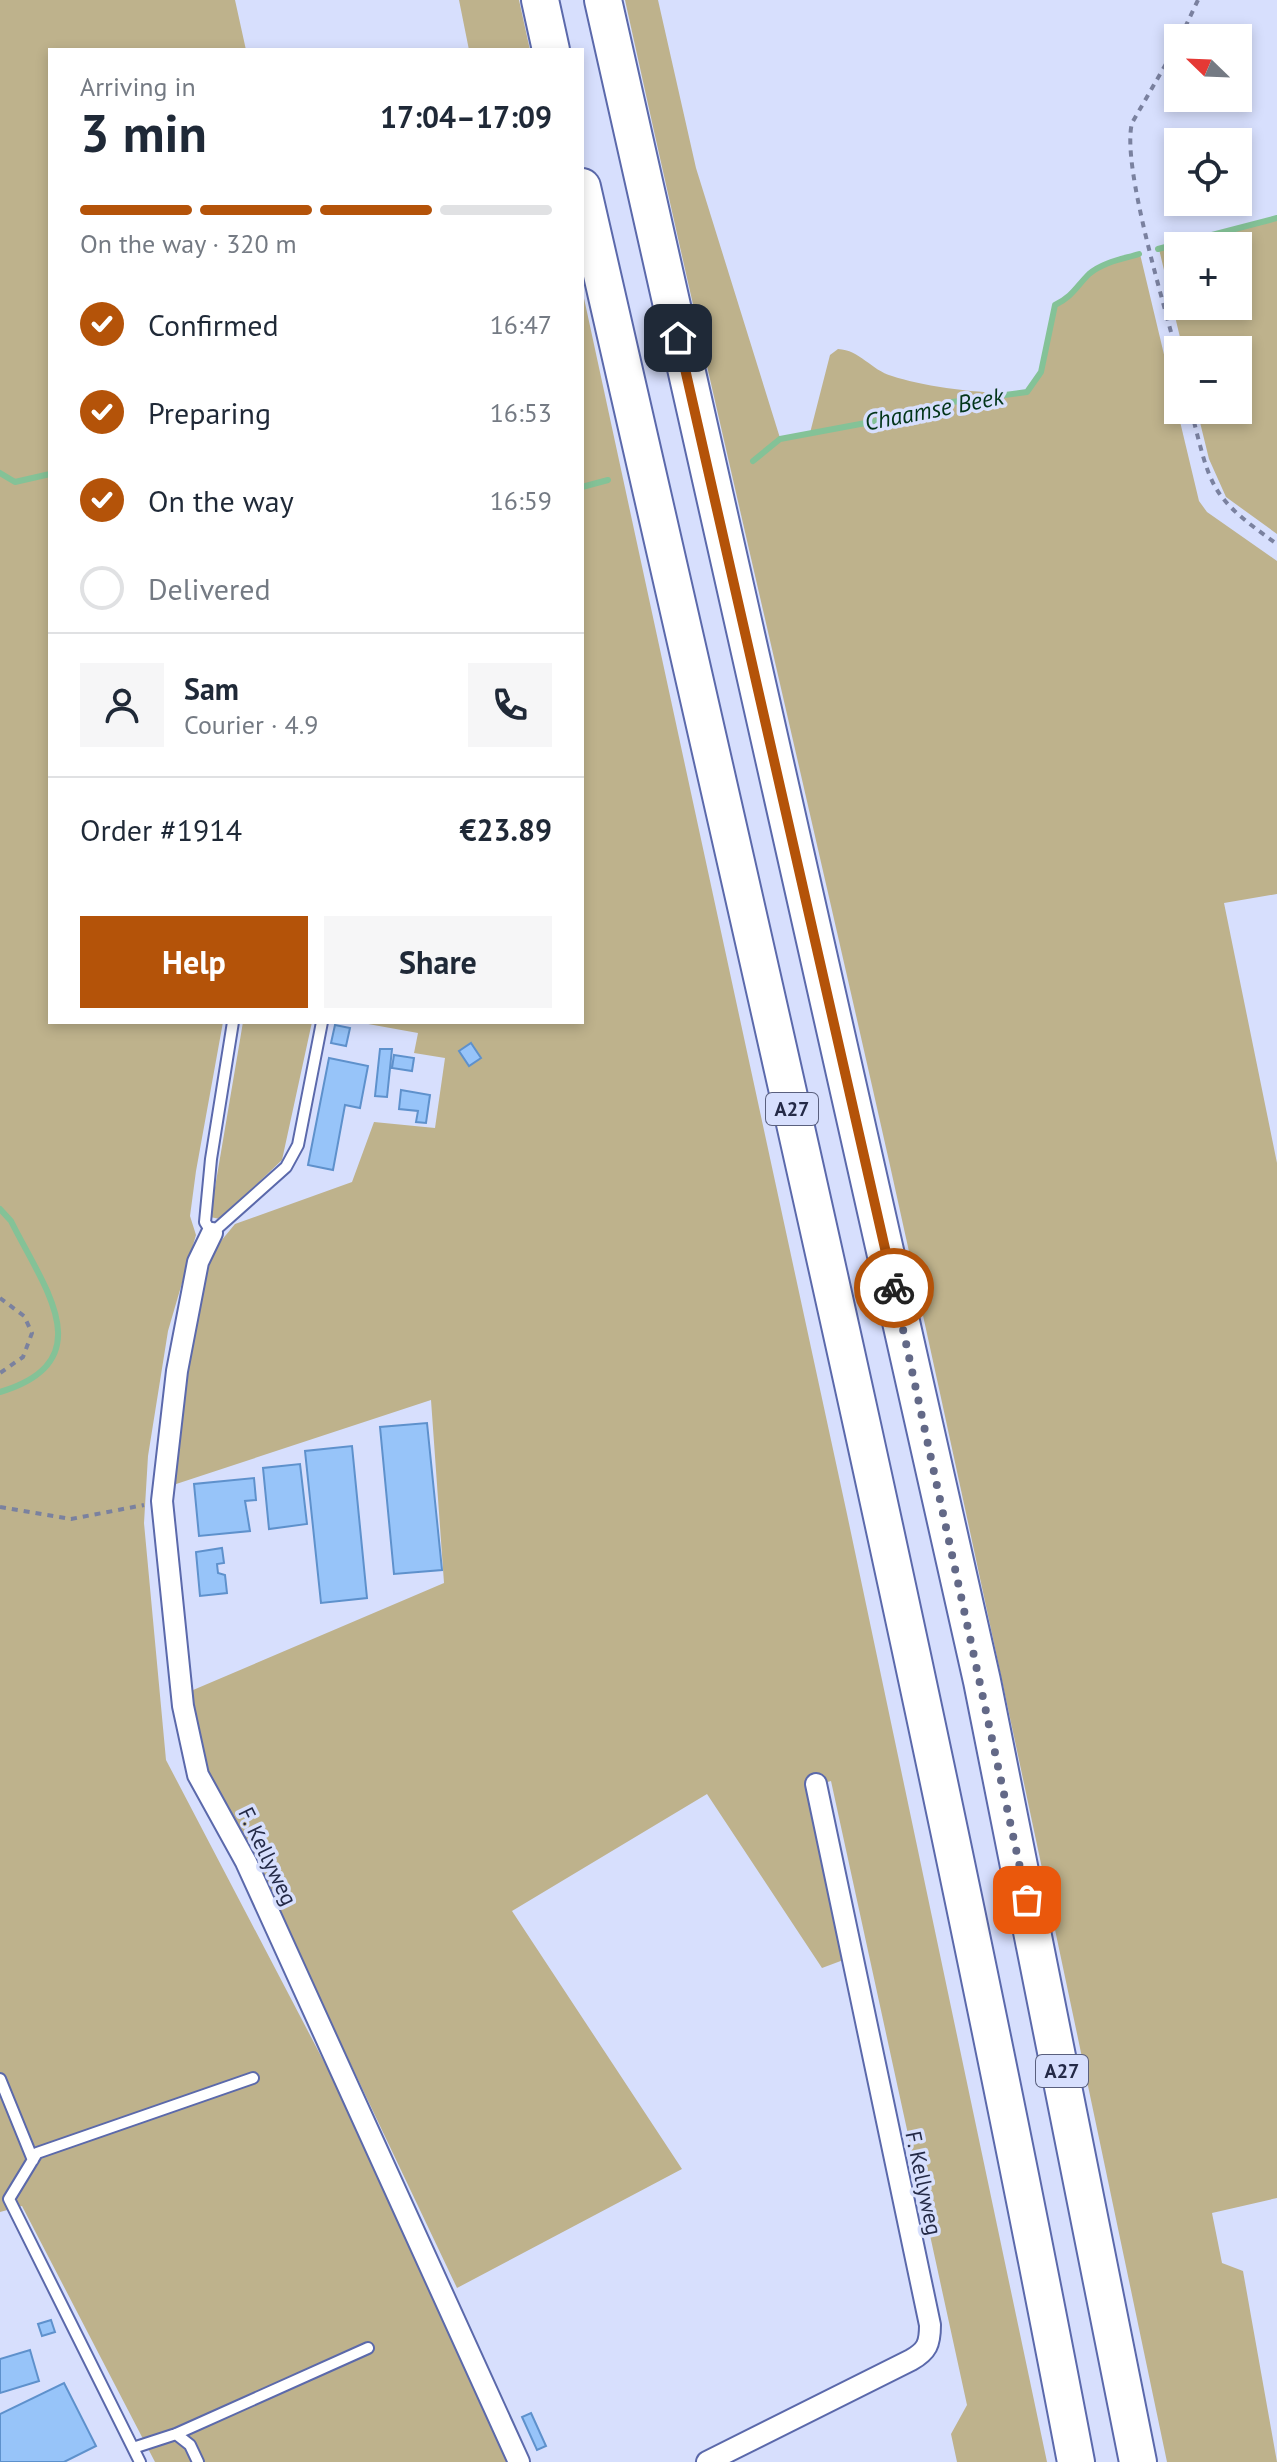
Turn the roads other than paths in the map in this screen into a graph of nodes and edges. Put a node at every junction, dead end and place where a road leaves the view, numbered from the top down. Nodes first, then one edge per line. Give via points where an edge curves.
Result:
1 (540, 0) edge
2 (603, 0) edge
3 (551, 48) edge
4 (584, 196) edge
5 (233, 1024) edge
6 (322, 1024) edge
7 (212, 1233) junction
8 (816, 1784) dead end
9 (253, 2078) dead end
10 (0, 2079) edge
11 (33, 2160) junction
12 (0, 2191) edge
13 (13, 2191) junction
14 (368, 2348) dead end
15 (176, 2434) junction
16 (133, 2448) junction
17 (140, 2462) edge
18 (198, 2462) edge
19 (519, 2462) edge
20 (707, 2462) edge
21 (1076, 2462) edge
22 (1138, 2462) edge

1 - 3 highway
2 - 22 highway, A27 via 982,1681
4 - 21 highway, A27 via 830,1275 992,2032
5 - 7 lane via 209,1175 205,1222
6 - 7 lane via 298,1145 286,1167
7 - 19 street, F. Kellyweg via 198,1262 177,1371 162,1501 183,1706 198,1775 246,1862
8 - 20 street, F. Kellyweg via 930,2343 911,2360
9 - 11 lane via 37,2153
10 - 11 lane
11 - 13 lane
12 - 13 lane
13 - 16 lane via 9,2199
14 - 15 lane
15 - 16 lane
15 - 18 lane via 190,2445
16 - 17 lane

